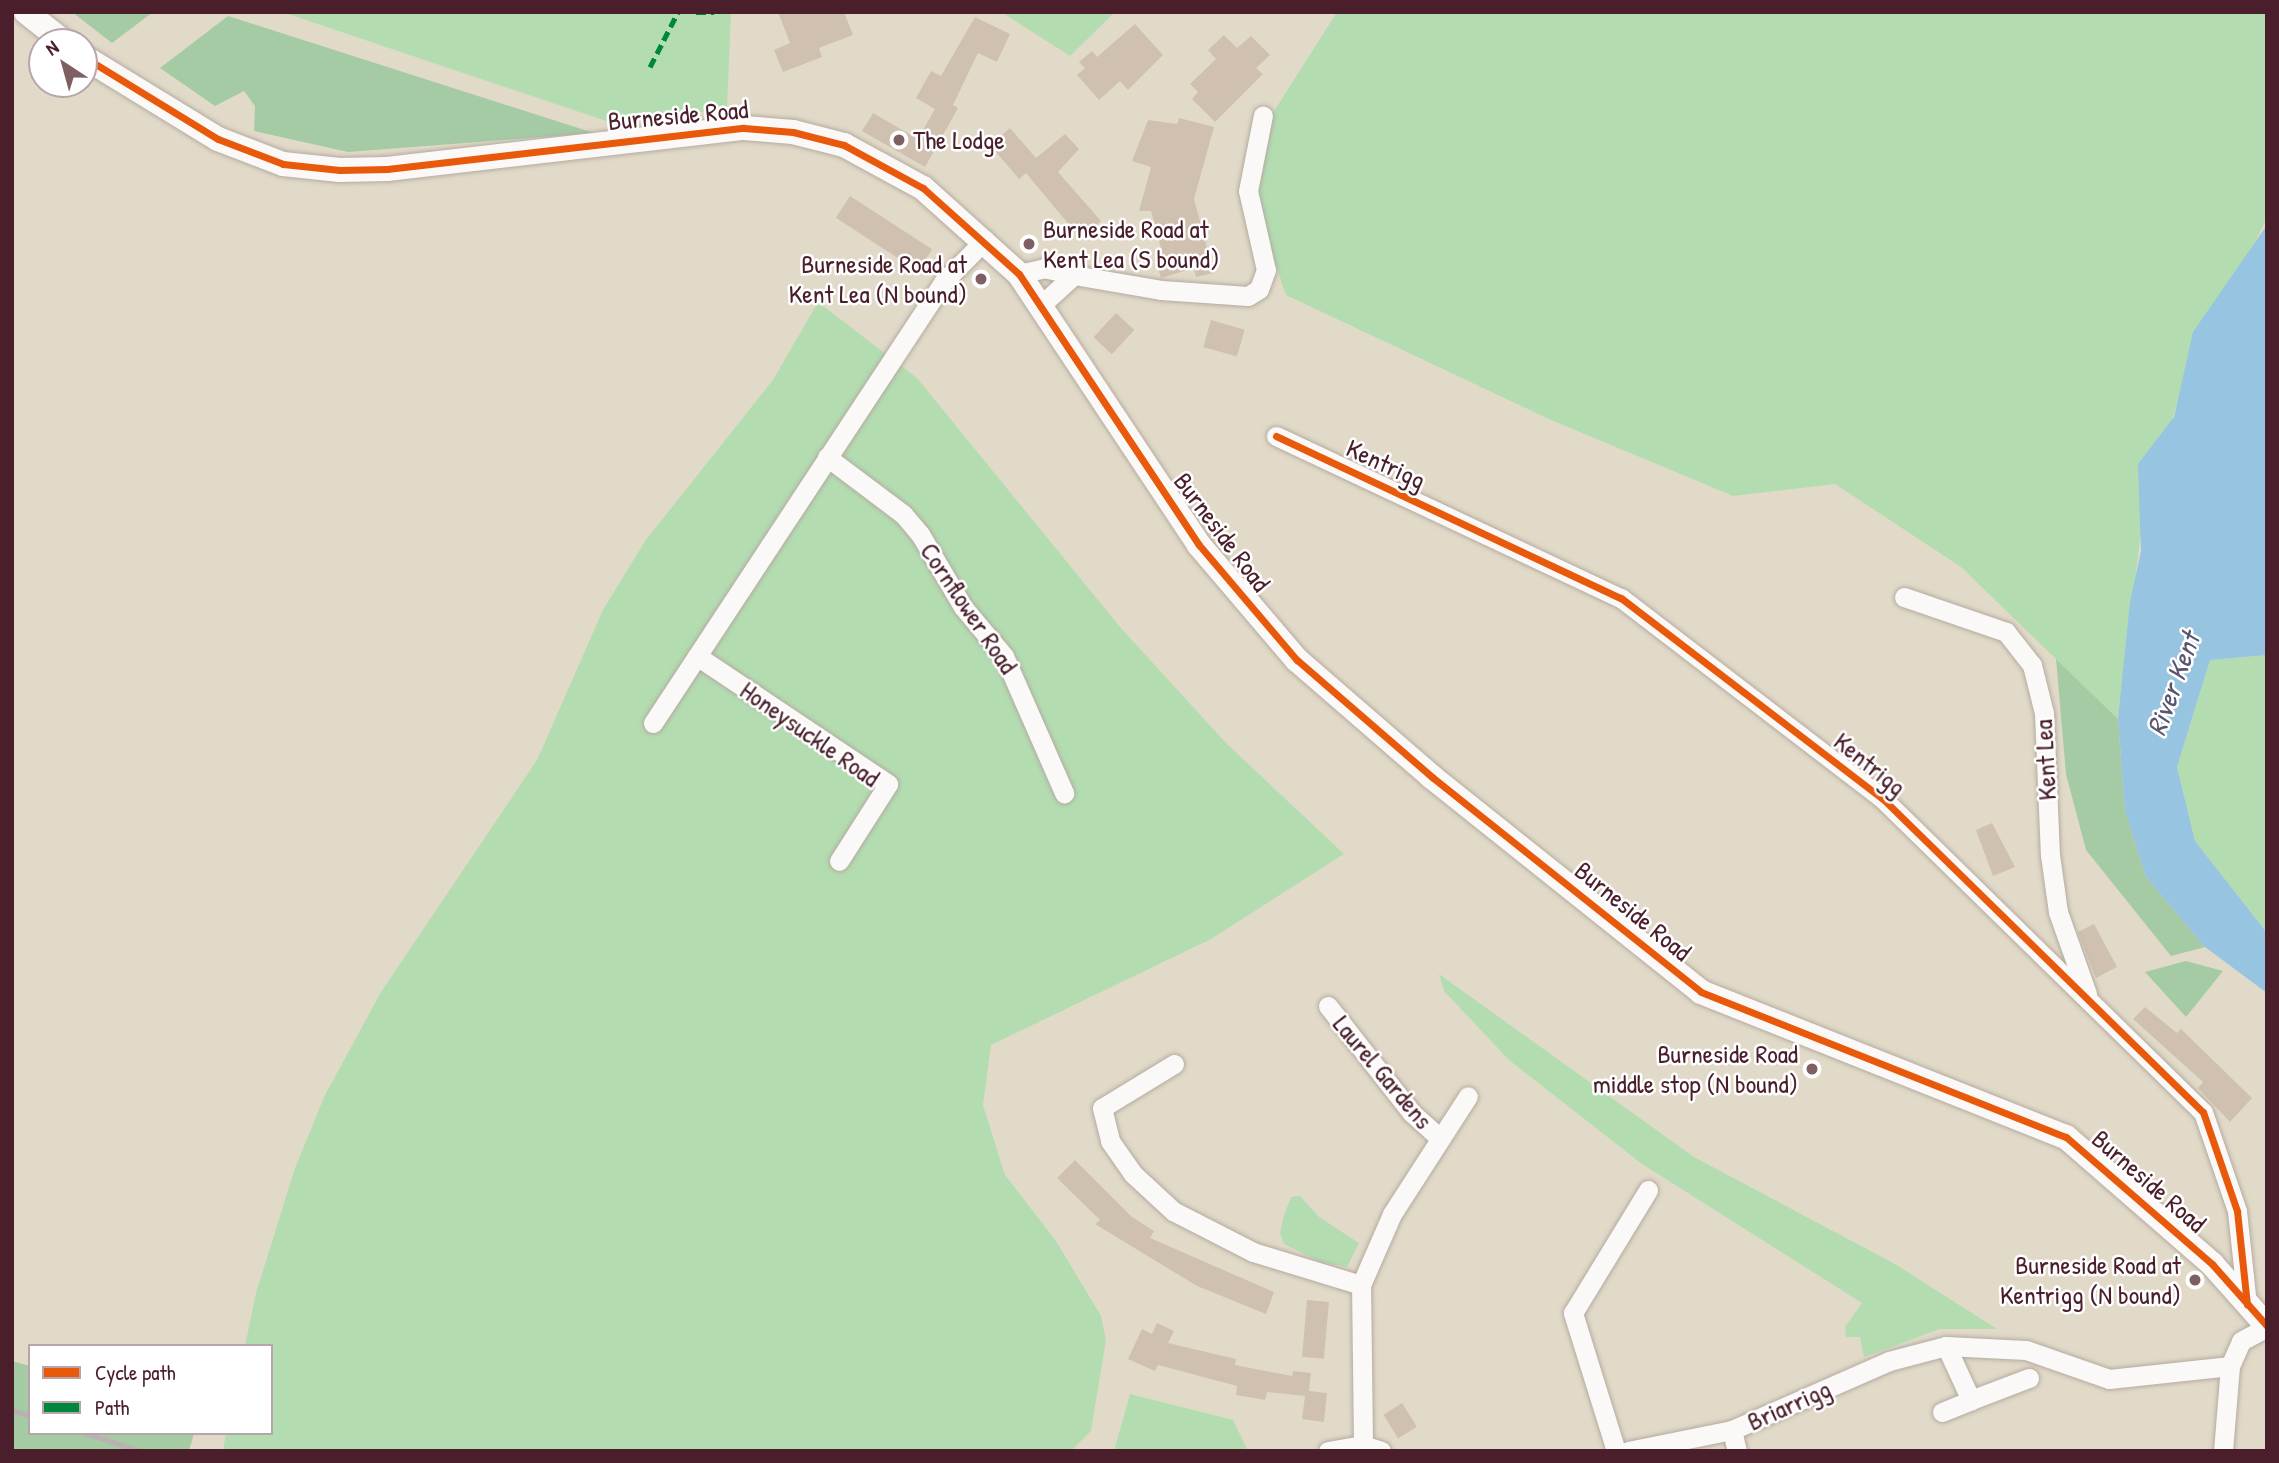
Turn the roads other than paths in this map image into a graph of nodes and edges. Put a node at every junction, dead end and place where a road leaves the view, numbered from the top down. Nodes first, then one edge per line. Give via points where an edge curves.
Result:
1 (26, 12) edge
2 (46, 28) edge
3 (98, 66) edge
4 (1263, 115) dead end
5 (985, 240) junction
6 (1019, 274) junction
7 (1074, 275) junction
8 (1041, 304) junction
9 (1276, 436) dead end
10 (827, 457) junction
11 (1904, 597) dead end
12 (697, 656) junction
13 (653, 723) dead end
14 (1064, 793) dead end
15 (838, 861) dead end
16 (2090, 1000) junction
17 (1328, 1006) dead end
18 (1174, 1064) dead end
19 (1468, 1096) dead end
20 (1439, 1137) junction
21 (1648, 1190) dead end
22 (1361, 1285) junction
23 (2247, 1304) junction
24 (2267, 1327) edge
25 (1946, 1346) junction
26 (2230, 1366) junction
27 (2029, 1378) dead end
28 (1971, 1400) junction
29 (1942, 1412) dead end
30 (1731, 1430) junction
31 (1372, 1448) edge
32 (1328, 1451) edge
33 (1616, 1451) edge
34 (1628, 1451) edge
35 (1737, 1451) edge
36 (2223, 1451) edge

1 - 2 street
3 - 5 street, Burneside Road via 218,139 283,164 340,170 387,169 702,131 793,132 844,145 923,188
4 - 7 street via 1248,191 1266,270 1259,289 1248,296 1161,290
5 - 6 street, Burneside Road
5 - 10 street via 944,281
6 - 7 street via 1044,268
6 - 8 street, Burneside Road
7 - 8 street
8 - 23 street, Burneside Road via 1199,545 1297,660 1432,777 1701,992 2066,1137 2212,1264
9 - 16 street, Kentrigg via 1621,598 1882,798
10 - 12 street
10 - 14 street, Cornflower Road via 903,514 920,534 963,607 1016,678
11 - 16 street, Kent Lea via 2006,632 2032,665 2044,713 2050,855 2058,912
12 - 13 street
12 - 15 street, Honeysuckle Road via 888,784
16 - 23 street, Kentrigg via 2203,1112 2237,1211
17 - 20 street, Laurel Gardens via 1412,1113
18 - 22 street via 1102,1108 1110,1141 1132,1173 1173,1211 1253,1252
19 - 20 street, Laurel Gardens
20 - 22 street, Laurel Gardens via 1392,1214
21 - 33 street via 1573,1313
22 - 31 street, Laurel Gardens
23 - 24 street, Burneside Road
24 - 26 street via 2241,1341
25 - 26 street, Briarrigg via 2026,1350 2109,1379
25 - 28 street
25 - 30 street, Briarrigg via 1889,1361
26 - 36 street
27 - 28 street
28 - 29 street
30 - 34 street, Briarrigg
30 - 35 street
31 - 32 street

